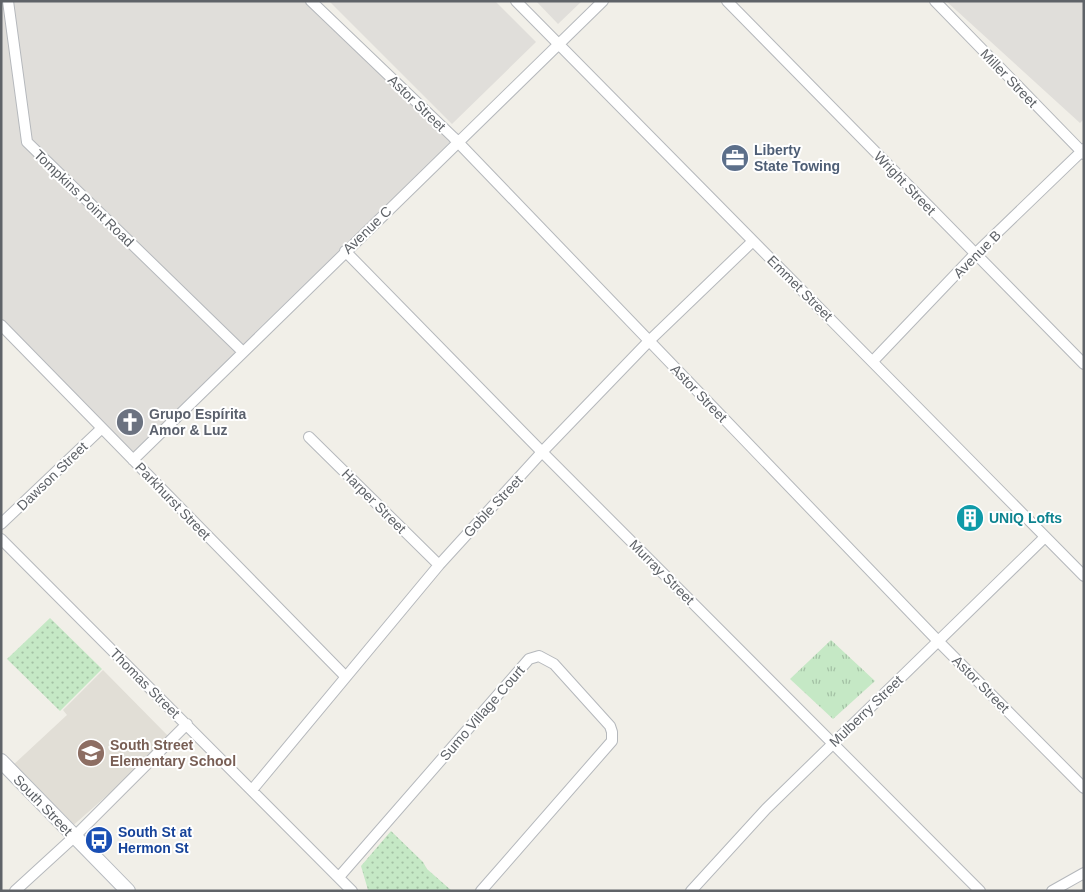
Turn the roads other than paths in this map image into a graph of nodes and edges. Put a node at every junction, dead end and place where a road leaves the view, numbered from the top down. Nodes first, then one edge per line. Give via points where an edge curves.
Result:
1 (8, 1) edge
2 (311, 1) edge
3 (516, 1) edge
4 (603, 1) edge
5 (726, 1) edge
6 (935, 1) edge
7 (560, 45) junction
8 (457, 142) junction
9 (1083, 152) edge
10 (753, 241) junction
11 (345, 251) junction
12 (975, 254) junction
13 (1, 325) edge
14 (649, 341) junction
15 (243, 352) junction
16 (873, 361) junction
17 (1084, 364) edge
18 (102, 428) junction
19 (309, 437) dead end
20 (542, 452) junction
21 (133, 460) junction
22 (1, 524) edge
23 (1045, 536) junction
24 (1, 539) edge
25 (439, 565) junction
26 (1084, 576) edge
27 (938, 641) junction
28 (346, 677) junction
29 (186, 724) junction
30 (833, 743) junction
31 (1, 761) edge
32 (1084, 788) edge
33 (252, 790) junction
34 (74, 837) junction
35 (1084, 873) edge
36 (339, 877) junction
37 (15, 891) edge
38 (128, 891) edge
39 (352, 891) edge
40 (481, 891) edge
41 (691, 891) edge
42 (980, 891) edge
43 (1052, 891) edge

1 - 15 street, Tompkins Point Road via 27,142
2 - 8 street, Astor Street
3 - 7 street, Emmet Street
4 - 7 street, Avenue C
5 - 12 street, Wright Street
6 - 9 street, Miller Street
7 - 8 street, Avenue C
7 - 10 street, Emmet Street
8 - 11 street, Avenue C
8 - 14 street, Astor Street
9 - 12 street, Avenue B
10 - 14 street, Goble Street
10 - 16 street, Emmet Street
11 - 15 street, Avenue C
11 - 20 street, Murray Street
12 - 16 street, Avenue B
12 - 17 street, Wright Street
13 - 18 street, Parkhurst Street
14 - 20 street, Goble Street
14 - 27 street, Astor Street
15 - 21 street, Avenue C
16 - 23 street, Emmet Street
18 - 21 street, Parkhurst Street
18 - 22 street, Dawson Street
19 - 25 street, Harper Street
20 - 25 street, Goble Street
20 - 30 street, Murray Street
21 - 28 street, Parkhurst Street
23 - 26 street, Emmet Street
23 - 27 street, Mulberry Street
24 - 29 street, Thomas Street
25 - 28 street, Goble Street
27 - 30 street, Mulberry Street
27 - 32 street, Astor Street
28 - 33 street, Goble Street
29 - 33 street, Thomas Street
29 - 34 street
30 - 41 street, Mulberry Street via 766,809
30 - 42 street, Murray Street
31 - 34 main road, South Street
33 - 36 street, Thomas Street
34 - 37 street
34 - 38 main road, South Street
35 - 43 street
36 - 39 street, Thomas Street
36 - 40 street, Sumo Village Court via 530,659 539,656 554,664 610,726 612,741

